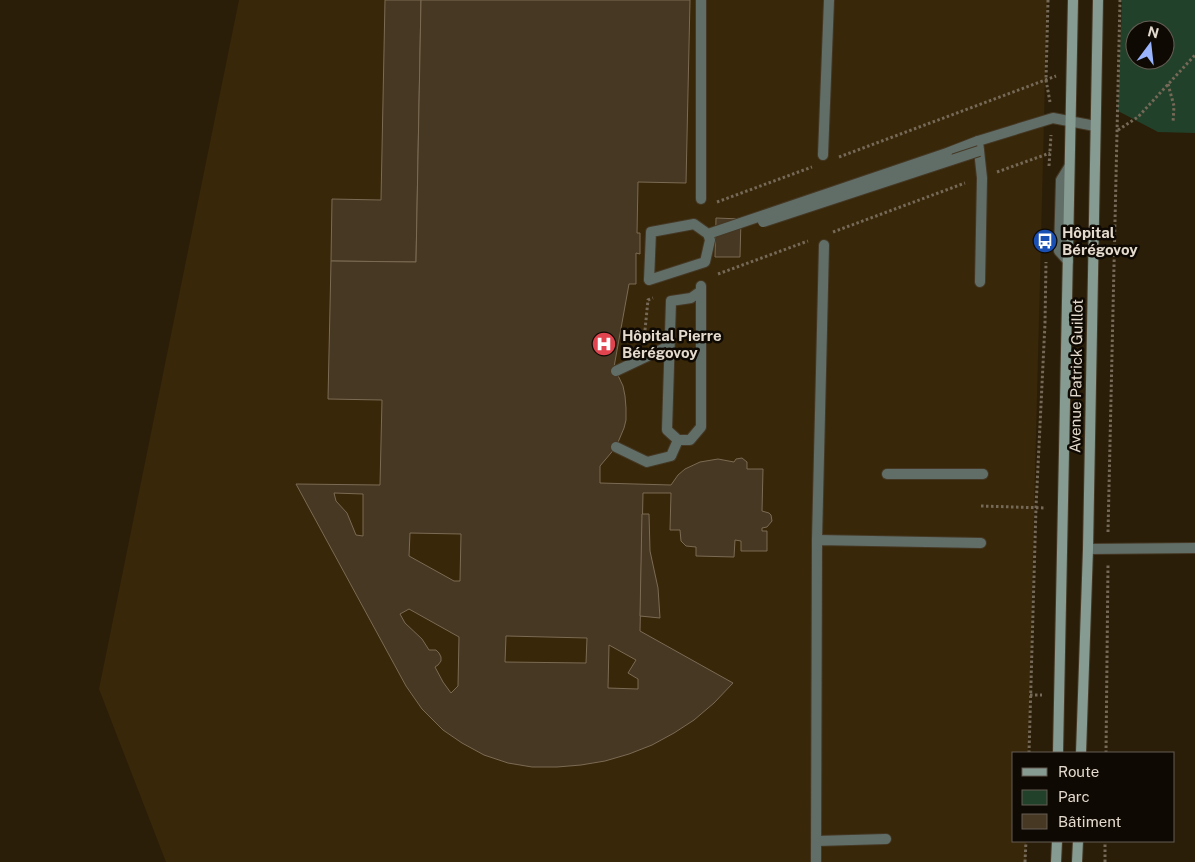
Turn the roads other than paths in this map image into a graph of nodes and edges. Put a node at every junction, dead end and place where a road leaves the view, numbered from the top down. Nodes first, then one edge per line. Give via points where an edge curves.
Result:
1 (701, 0) edge
2 (829, 0) edge
3 (1072, 0) edge
4 (1098, 0) edge
5 (1070, 120) junction
6 (1095, 131) junction
7 (979, 146) junction
8 (822, 155) dead end
9 (701, 199) dead end
10 (709, 237) junction
11 (824, 245) dead end
12 (980, 282) dead end
13 (670, 344) junction
14 (616, 371) dead end
15 (678, 440) junction
16 (616, 447) dead end
17 (887, 474) dead end
18 (983, 474) dead end
19 (817, 540) junction
20 (980, 543) dead end
21 (1195, 548) edge
22 (1088, 549) junction
23 (1058, 752) edge
24 (1081, 752) edge
25 (886, 839) dead end
26 (817, 841) junction
27 (1057, 842) edge
28 (1078, 842) edge
29 (816, 862) edge
30 (1056, 862) edge
31 (1077, 862) edge

1 - 9 lane
2 - 8 lane
3 - 5 street, Avenue Patrick Guillot
4 - 6 street, Avenue Patrick Guillot
5 - 6 lane
5 - 7 lane via 1052,118
5 - 23 street, Avenue Patrick Guillot
6 - 22 street, Avenue Patrick Guillot
7 - 10 lane, bridge
7 - 12 lane via 982,178
10 - 10 lane, bridge via 694,224 651,232 649,280 705,262
11 - 19 lane
13 - 14 lane
13 - 15 lane via 667,430
13 - 15 lane via 671,301 691,298 701,289 701,427 690,440
15 - 16 lane via 671,456 647,462
17 - 18 lane
19 - 20 lane
19 - 26 lane
21 - 22 lane
22 - 24 street, Avenue Patrick Guillot
25 - 26 lane
26 - 29 lane
27 - 30 street
28 - 31 street

